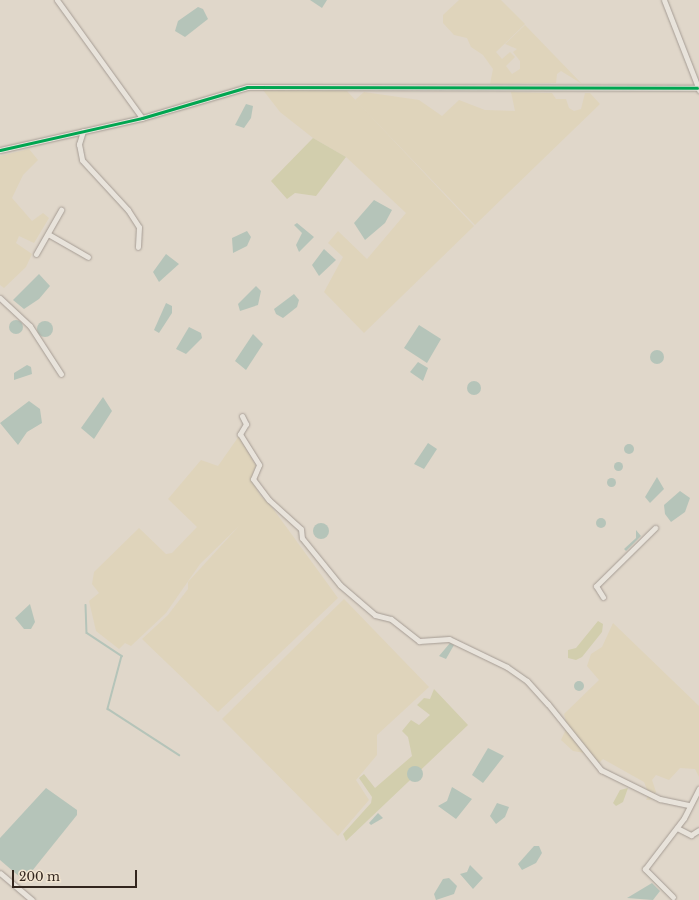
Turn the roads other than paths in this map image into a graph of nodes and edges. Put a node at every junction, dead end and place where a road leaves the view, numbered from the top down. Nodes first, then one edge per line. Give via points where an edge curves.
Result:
1 (57, 0) edge
2 (664, 0) edge
3 (698, 89) edge
4 (142, 118) junction
5 (83, 131) junction
6 (0, 150) edge
7 (61, 210) dead end
8 (48, 234) junction
9 (138, 247) dead end
10 (36, 254) dead end
11 (88, 257) dead end
12 (0, 298) edge
13 (61, 374) dead end
14 (242, 416) dead end
15 (655, 528) dead end
16 (603, 597) dead end
17 (699, 789) edge
18 (688, 805) junction
19 (677, 828) junction
20 (699, 830) edge
21 (0, 873) edge
22 (673, 897) dead end
23 (32, 900) edge

1 - 4 street
2 - 3 street
3 - 4 street via 287,84 247,86
4 - 5 street
5 - 6 street
5 - 9 street via 79,144 82,160 128,210 139,227
7 - 8 street
8 - 10 street
8 - 11 street
12 - 13 street via 30,326
14 - 18 street via 246,424 240,434 259,465 253,479 268,500 301,528 302,538 340,585 375,615 390,619 419,641 448,639 507,668 527,681 601,770 660,799
15 - 16 street via 596,586
17 - 18 street
18 - 19 street
19 - 20 street via 691,835
19 - 22 street via 646,869
21 - 23 street

